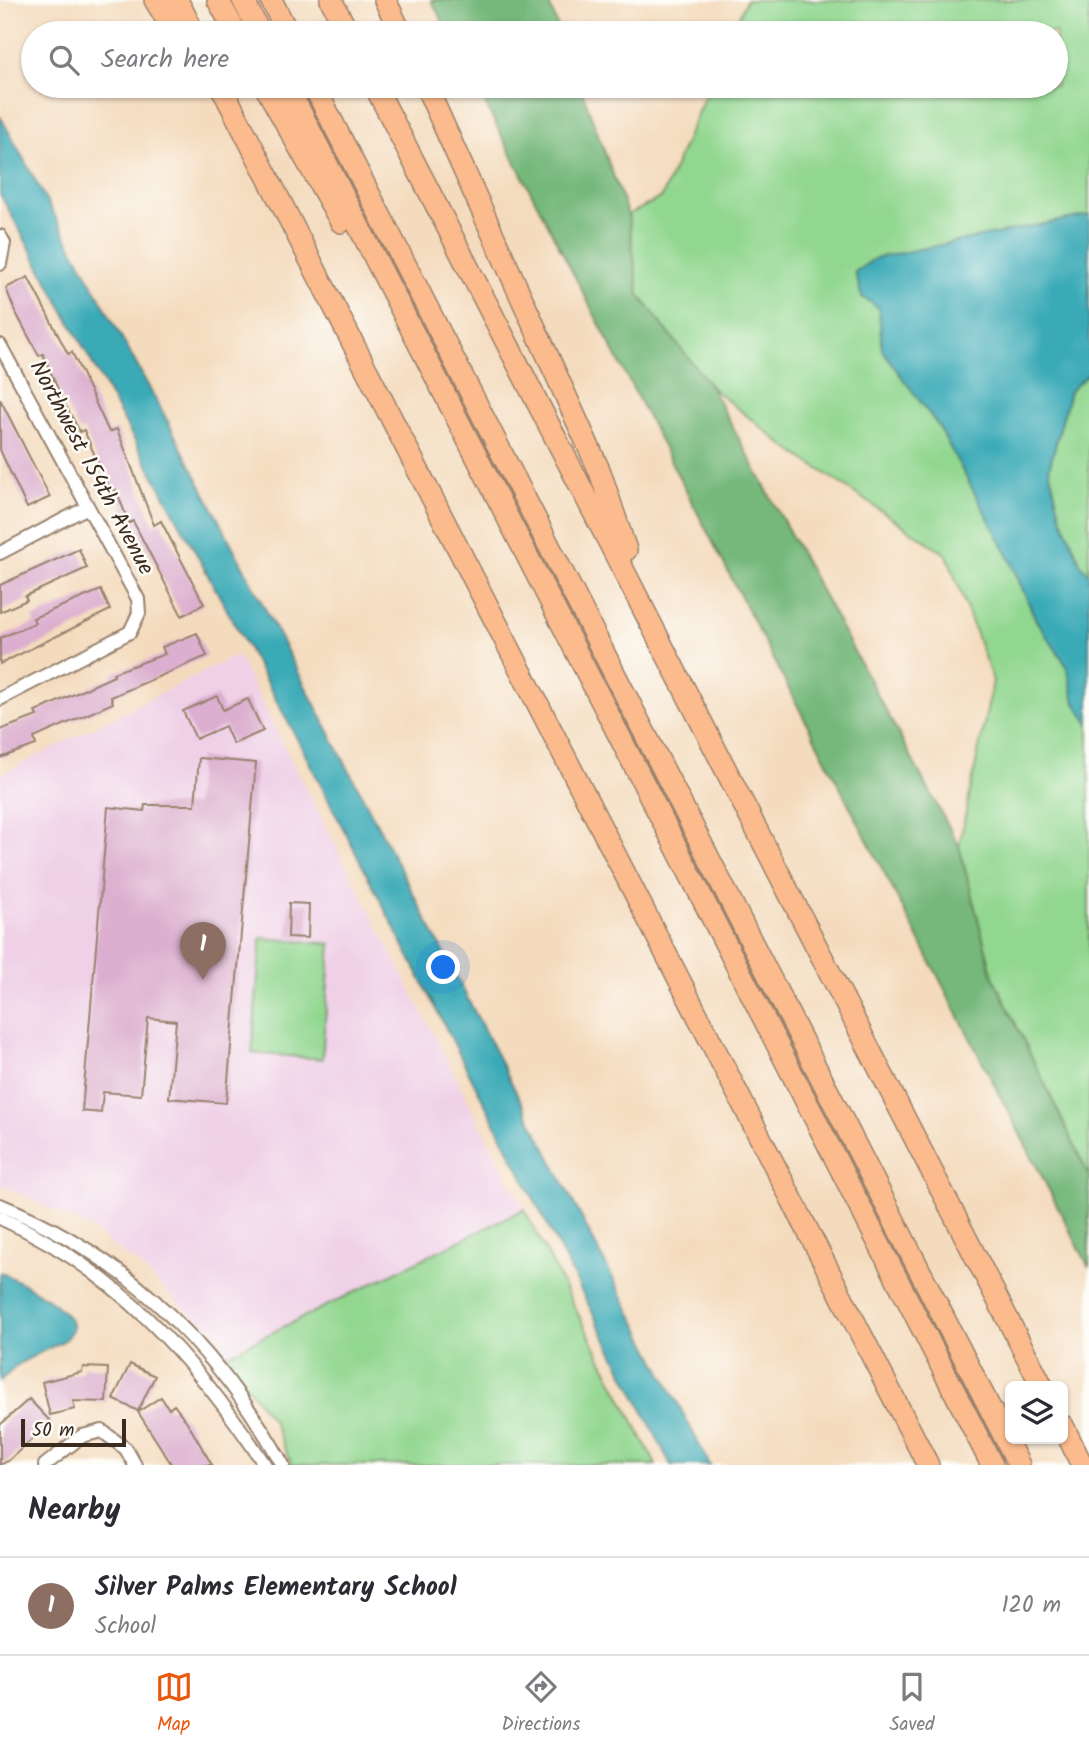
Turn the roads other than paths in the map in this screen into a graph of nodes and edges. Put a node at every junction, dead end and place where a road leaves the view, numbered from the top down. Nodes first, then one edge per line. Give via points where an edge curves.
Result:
1 (155, 0) edge
2 (177, 0) edge
3 (218, 0) edge
4 (243, 0) edge
5 (271, 0) edge
6 (331, 0) edge
7 (384, 0) edge
8 (168, 21) edge
9 (188, 21) edge
10 (229, 21) edge
11 (254, 21) edge
12 (282, 21) edge
13 (342, 21) edge
14 (395, 21) edge
15 (213, 98) edge
16 (227, 98) edge
17 (272, 98) edge
18 (292, 98) edge
19 (320, 98) edge
20 (381, 98) edge
21 (431, 98) edge
22 (0, 236) edge
23 (0, 264) edge
24 (320, 279) junction
25 (0, 345) edge
26 (464, 433) junction
27 (88, 507) junction
28 (0, 553) edge
29 (648, 616) junction
30 (0, 699) edge
31 (0, 1205) edge
32 (0, 1218) edge
33 (1039, 1381) edge
34 (1068, 1436) edge
35 (45, 1465) edge
36 (135, 1465) edge
37 (265, 1465) edge
38 (283, 1465) edge
39 (928, 1465) edge
40 (992, 1465) edge
41 (1019, 1465) edge
42 (1082, 1465) edge

1 - 8 highway
2 - 9 highway
3 - 10 highway
4 - 11 highway
5 - 12 highway
6 - 13 highway
7 - 14 highway
15 - 24 highway
16 - 24 highway
17 - 26 highway via 439,411
18 - 26 highway
19 - 41 highway
20 - 29 highway
21 - 29 highway via 600,472
22 - 23 street via 4,243
24 - 39 highway
25 - 27 street, Northwest 154th Avenue
26 - 40 highway
27 - 28 street
27 - 30 street, Northwest 154th Avenue via 138,599 139,613 130,632
29 - 33 highway
31 - 38 street via 90,1252 134,1282 186,1328 254,1412
32 - 37 street via 39,1235 85,1266 162,1330 195,1367
34 - 42 highway
35 - 36 street via 82,1436 102,1432 126,1449

